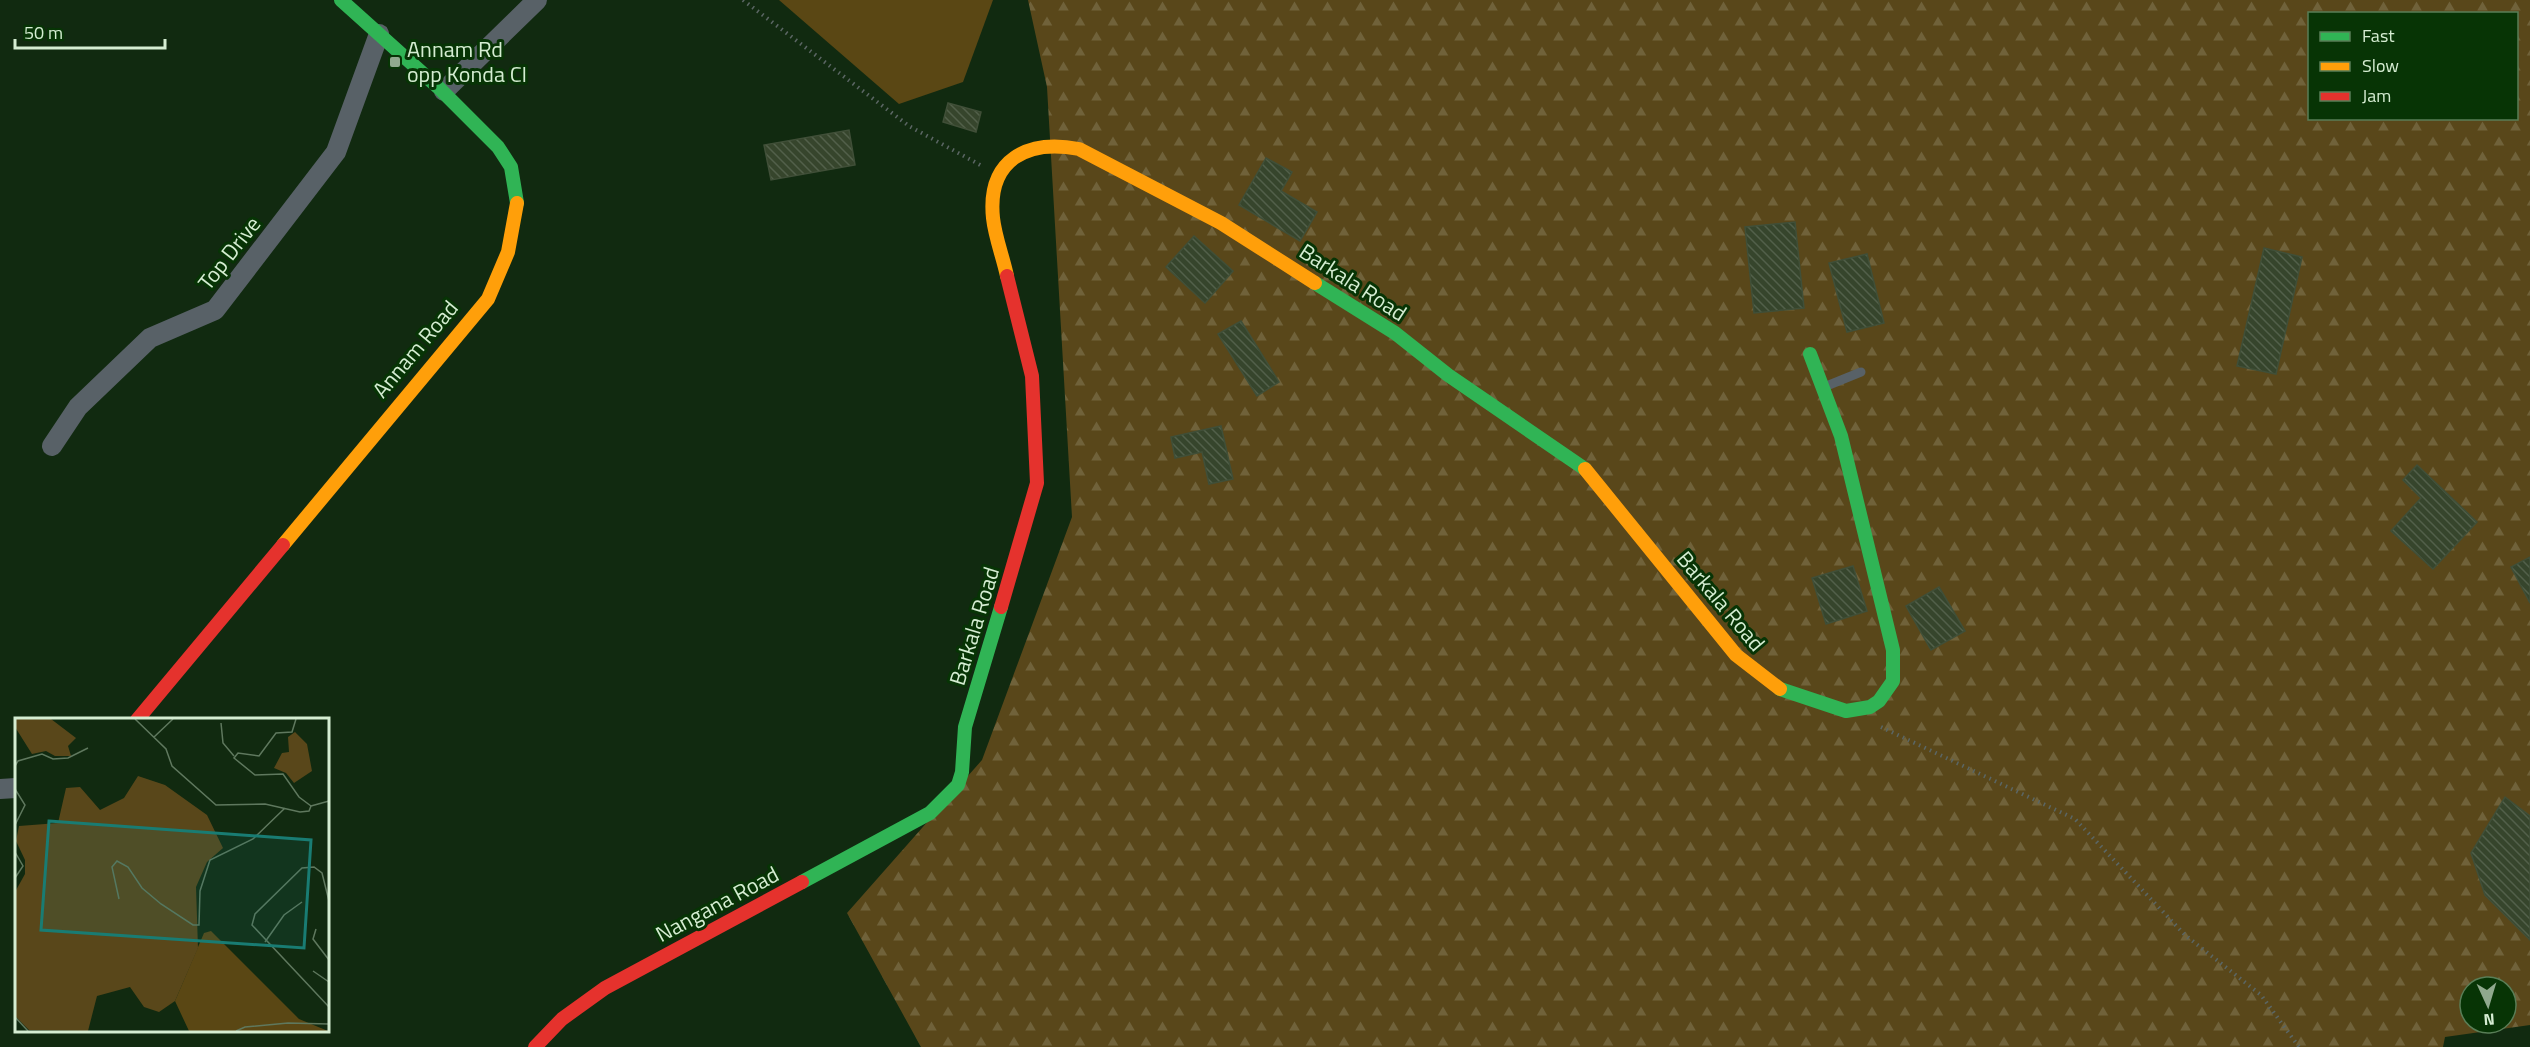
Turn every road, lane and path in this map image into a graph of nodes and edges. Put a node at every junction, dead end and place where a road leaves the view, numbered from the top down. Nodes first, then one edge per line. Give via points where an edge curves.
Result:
1 (341, 0) edge
2 (537, 0) edge
3 (744, 0) edge
4 (379, 34) junction
5 (444, 91) junction
6 (998, 176) junction
7 (1810, 354) dead end
8 (1861, 372) dead end
9 (1823, 387) junction
10 (52, 446) dead end
11 (1854, 711) junction
12 (139, 718) edge
13 (15, 788) edge
14 (0, 789) edge
15 (930, 813) joint
16 (535, 1047) edge
17 (2299, 1047) edge

1 - 4 street, Annam Road
2 - 5 street
3 - 6 path via 909,126
4 - 5 street, Annam Road
4 - 10 street, Top Drive via 336,152 215,310 150,338 78,406
5 - 12 street, Annam Road via 503,151 511,168 516,193 514,232 504,267 488,299
6 - 11 street, Barkala Road via 1012,159 1029,148 1061,144 1079,149 1221,223 1395,333 1448,375 1588,471 1736,655 1762,678 1784,692
6 - 15 street, Barkala Road via 992,201 993,218 1032,376 1037,483 965,727 958,785
7 - 9 street
8 - 9 lane
9 - 11 street via 1850,470 1895,664 1888,690 1870,707
11 - 17 path via 2075,819 2185,935 2261,995
13 - 14 street
15 - 16 street, Nangana Road via 605,988 562,1019

